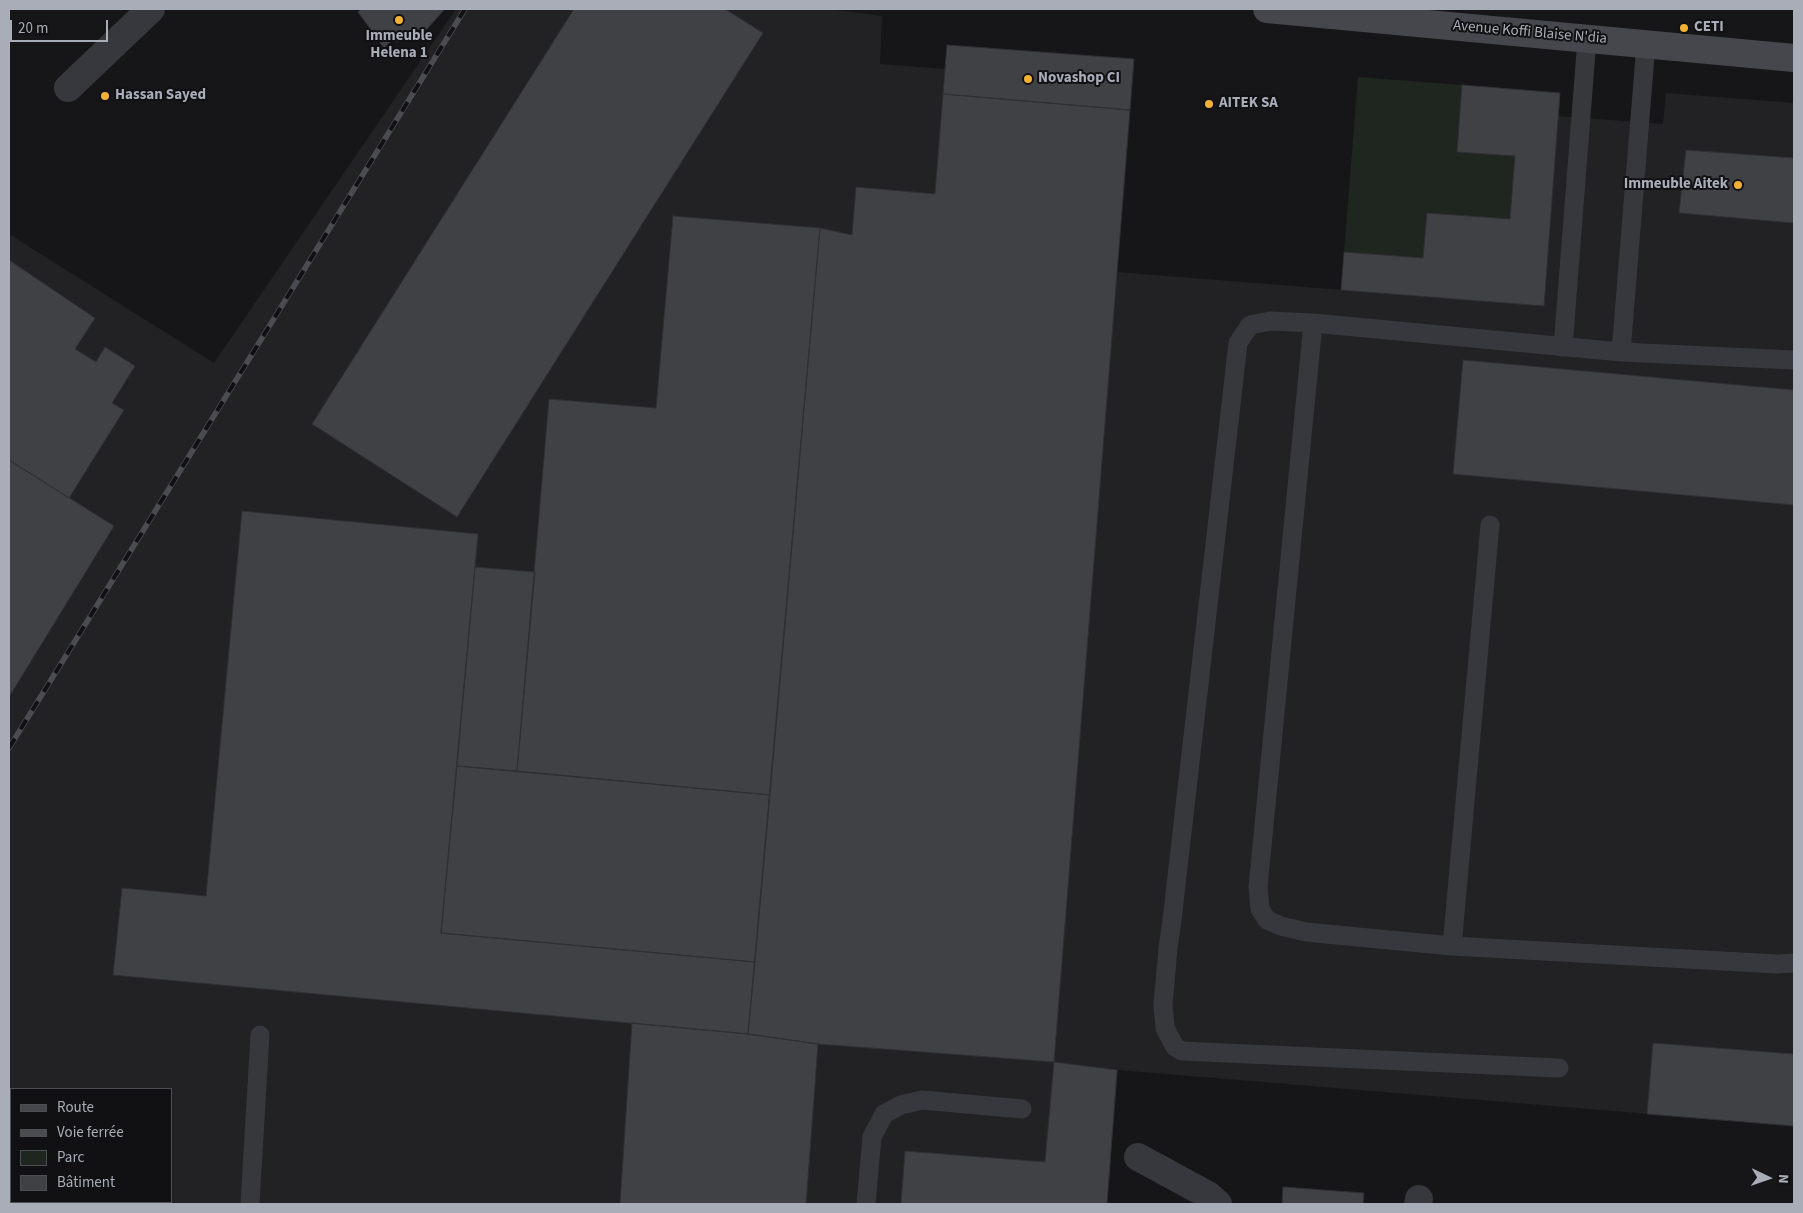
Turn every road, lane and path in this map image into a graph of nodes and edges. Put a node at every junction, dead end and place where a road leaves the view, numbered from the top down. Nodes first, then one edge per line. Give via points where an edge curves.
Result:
1 (151, 9) edge
2 (1266, 9) edge
3 (1587, 38) junction
4 (1646, 44) junction
5 (1794, 58) edge
6 (68, 88) dead end
7 (1313, 323) junction
8 (1563, 347) junction
9 (1621, 352) junction
10 (1794, 360) edge
11 (1490, 525) dead end
12 (1452, 946) junction
13 (1794, 963) edge
14 (260, 1035) dead end
15 (1560, 1068) dead end
16 (1022, 1109) dead end
17 (1138, 1157) dead end
18 (250, 1204) edge
19 (866, 1204) edge
20 (1218, 1204) edge

1 - 6 street
2 - 3 street, Avenue Koffi Blaise N'dia
3 - 4 street, Avenue Koffi Blaise N'dia
3 - 8 lane
4 - 5 street, Avenue Koffi Blaise N'dia
4 - 9 lane
7 - 8 lane
7 - 12 lane via 1258,887 1260,909 1267,920 1306,932
7 - 15 lane via 1270,321 1250,325 1238,343 1168,948 1164,1028 1182,1051
8 - 9 lane
9 - 10 lane
11 - 12 lane
12 - 13 lane
14 - 18 lane
16 - 19 lane via 922,1100 901,1105 884,1114 872,1137
17 - 20 street via 1208,1195

